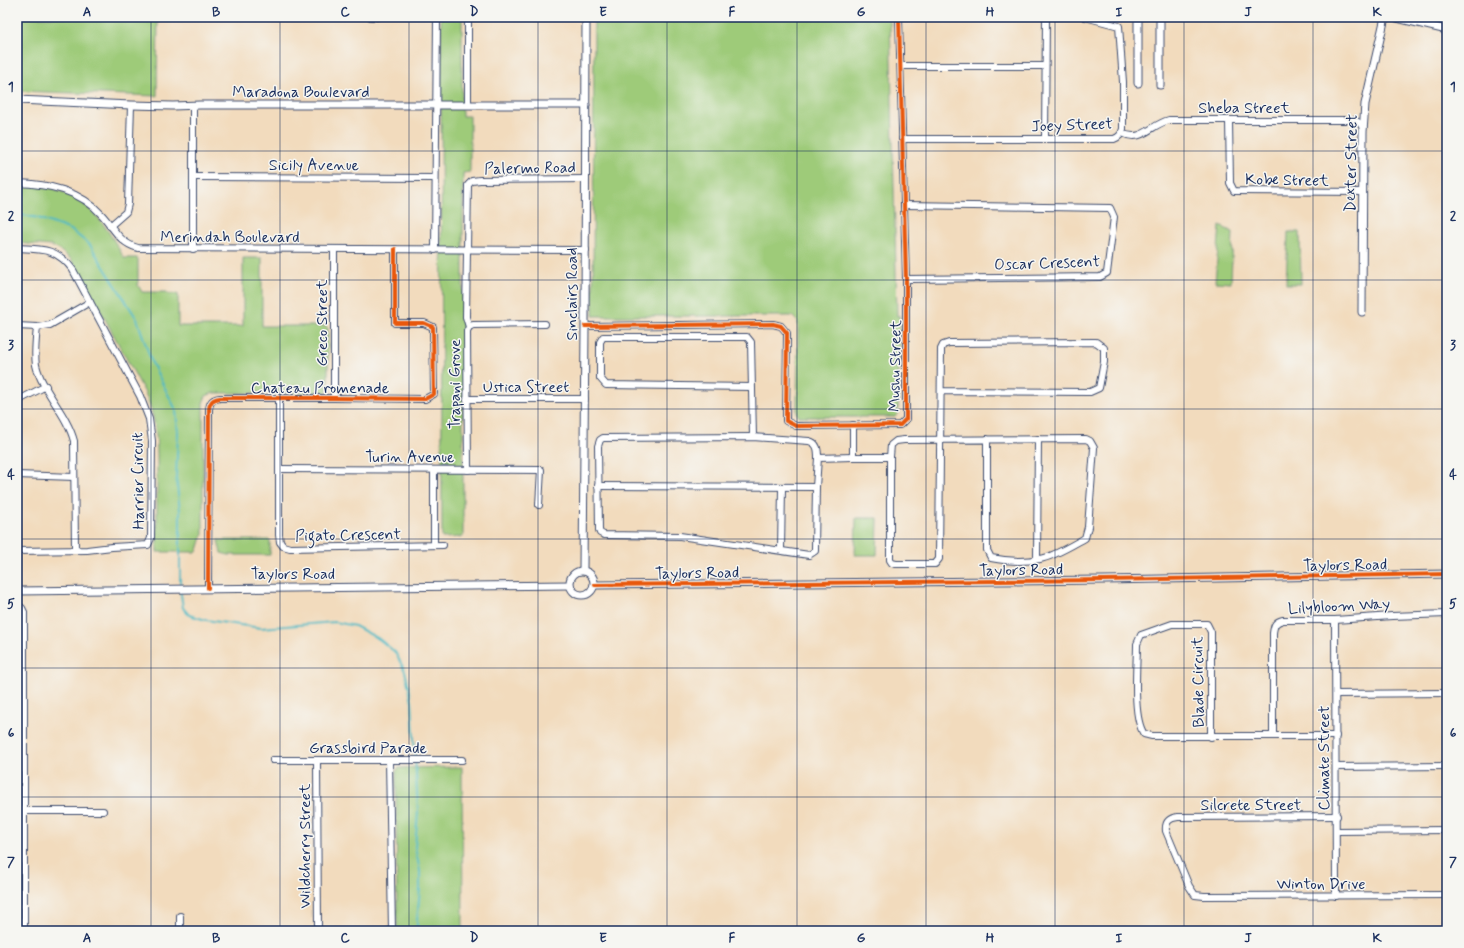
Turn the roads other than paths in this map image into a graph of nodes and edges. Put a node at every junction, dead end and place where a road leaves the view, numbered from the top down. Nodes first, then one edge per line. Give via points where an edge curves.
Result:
1 (371, 17) edge
2 (377, 17) edge
3 (437, 17) edge
4 (468, 17) edge
5 (586, 17) edge
6 (899, 17) edge
7 (1046, 17) edge
8 (1084, 17) edge
9 (1138, 17) edge
10 (1160, 17) edge
11 (1385, 17) edge
12 (1393, 17) edge
13 (1447, 30) edge
14 (901, 66) junction
15 (1045, 66) junction
16 (1138, 83) dead end
17 (1160, 85) dead end
18 (17, 100) edge
19 (131, 105) junction
20 (193, 105) junction
21 (436, 105) junction
22 (468, 105) junction
23 (586, 105) junction
24 (1229, 120) junction
25 (1363, 132) junction
26 (1122, 133) junction
27 (902, 139) junction
28 (1045, 139) junction
29 (194, 177) junction
30 (435, 178) junction
31 (586, 179) junction
32 (17, 183) edge
33 (1363, 192) junction
34 (904, 206) junction
35 (110, 226) junction
36 (17, 248) edge
37 (193, 249) junction
38 (334, 249) junction
39 (394, 249) junction
40 (435, 250) junction
41 (467, 250) junction
42 (586, 250) junction
43 (906, 279) junction
44 (90, 302) junction
45 (1362, 312) dead end
46 (545, 324) dead end
47 (17, 326) edge
48 (585, 326) junction
49 (37, 327) junction
50 (469, 327) junction
51 (46, 386) junction
52 (752, 387) junction
53 (941, 391) junction
54 (279, 398) junction
55 (334, 398) junction
56 (467, 399) junction
57 (585, 399) junction
58 (17, 401) edge
59 (853, 425) junction
60 (752, 437) junction
61 (987, 439) junction
62 (1038, 439) junction
63 (940, 440) junction
64 (853, 457) junction
65 (890, 457) junction
66 (818, 458) junction
67 (279, 469) junction
68 (434, 470) junction
69 (468, 470) junction
70 (17, 475) edge
71 (74, 478) junction
72 (598, 486) junction
73 (816, 487) junction
74 (782, 488) junction
75 (539, 505) dead end
76 (434, 545) junction
77 (443, 545) dead end
78 (75, 550) junction
79 (781, 550) junction
80 (17, 551) edge
81 (1037, 559) junction
82 (583, 570) junction
83 (1447, 574) edge
84 (570, 585) junction
85 (595, 585) junction
86 (208, 588) junction
87 (17, 591) edge
88 (19, 608) edge
89 (1447, 614) edge
90 (1335, 620) junction
91 (1447, 693) edge
92 (1336, 694) junction
93 (1211, 736) junction
94 (1274, 736) junction
95 (1336, 736) junction
96 (273, 760) dead end
97 (317, 760) junction
98 (389, 760) junction
99 (462, 760) dead end
100 (1336, 766) junction
101 (1447, 766) edge
102 (20, 776) edge
103 (24, 811) junction
104 (103, 811) dead end
105 (1336, 816) junction
106 (1447, 830) edge
107 (1337, 831) junction
108 (20, 853) edge
109 (1195, 895) joint
110 (1447, 895) edge
111 (1336, 896) junction
112 (180, 916) dead end
113 (24, 931) edge
114 (180, 931) edge
115 (318, 931) edge
116 (392, 931) edge

1 - 2 street
3 - 21 street
4 - 22 street
5 - 23 street, Sinclairs Road
6 - 14 street, Mushu Street
7 - 15 street
8 - 26 street, Joey Street via 1119,26 1123,82
9 - 16 street
10 - 17 street
11 - 25 street, Dexter Street via 1365,104
12 - 13 street
14 - 15 street
14 - 27 street, Mushu Street
15 - 28 street
18 - 19 street, Maradona Boulevard
19 - 20 street, Maradona Boulevard
19 - 35 street via 128,204 126,212
20 - 21 street, Maradona Boulevard
20 - 29 street
21 - 22 street, Maradona Boulevard
21 - 30 street
22 - 23 street, Maradona Boulevard
23 - 31 street, Sinclairs Road
24 - 25 street, Sheba Street via 1354,120 1362,125
24 - 26 street, Sheba Street via 1169,120 1136,137
24 - 33 street, Kobe Street via 1230,183 1234,191
25 - 33 street, Dexter Street
26 - 28 street, Joey Street via 1114,139
27 - 28 street, Joey Street
27 - 34 street, Mushu Street
29 - 30 street, Sicily Avenue
29 - 37 street
30 - 40 street
31 - 41 street, Palermo Road via 472,181 468,185
31 - 42 street, Sinclairs Road
32 - 35 street, Merindah Boulevard via 46,185 86,200 103,215
33 - 45 street, Dexter Street
34 - 43 street, Mushu Street
34 - 43 street, Oscar Crescent via 1110,208 1114,217 1108,274 1100,277
35 - 37 street, Merindah Boulevard via 121,240 131,246 144,249
36 - 44 street, Harrier Circuit via 44,250 60,256 73,270
37 - 38 street, Merindah Boulevard
38 - 39 street, Merindah Boulevard
38 - 55 street, Greco Street
39 - 40 street, Merindah Boulevard
39 - 55 street, Chateau Promenade via 395,323 424,323 433,327 434,394 425,399
40 - 41 street, Merindah Boulevard
41 - 42 street, Merindah Boulevard
41 - 50 street, Palermo Road via 466,317
42 - 48 street, Sinclairs Road
43 - 59 street, Mushu Street via 906,419 900,425
44 - 49 street via 50,325
44 - 78 street, Harrier Circuit via 140,396 149,419 152,441 152,538 145,546
46 - 50 street, Trapani Grove
47 - 49 street
48 - 57 street, Sinclairs Road
48 - 59 street, Mushu Street via 781,326 787,333 786,421 796,426
49 - 51 street via 36,361
50 - 56 street, Trapani Grove
51 - 58 street
51 - 71 street via 72,434
52 - 52 street via 751,342 747,337 603,337 600,342 600,378 606,385
52 - 60 street
53 - 53 street via 941,349 949,343 1096,342 1104,348 1099,388 1090,392
53 - 63 street
54 - 55 street, Chateau Promenade
54 - 67 street, Pigato Crescent
54 - 86 street, Chateau Promenade via 220,398 210,404
56 - 57 street, Ustica Street
56 - 69 street, Trapani Grove
57 - 82 street, Sinclairs Road
59 - 64 street
60 - 66 street via 812,442 817,449
60 - 72 street via 603,438 598,446
61 - 62 street
61 - 63 street
61 - 81 street via 987,550 991,558
62 - 81 street
62 - 81 street via 1086,439 1094,448 1085,538
63 - 65 street via 896,442 892,445
63 - 65 street via 939,559 935,564 896,564 890,560
64 - 65 street
64 - 66 street
66 - 73 street
67 - 68 street, Turin Avenue
67 - 76 street, Pigato Crescent via 278,535 282,546 290,548
68 - 69 street, Turin Avenue
68 - 76 street
69 - 75 street, Turin Avenue via 541,470
70 - 71 street
71 - 78 street
72 - 74 street
72 - 79 street via 598,527 604,535 670,535
73 - 74 street
73 - 79 street via 814,551 812,554 804,555
74 - 79 street
76 - 77 street, Pigato Crescent
78 - 80 street, Harrier Circuit
82 - 84 street via 572,576
82 - 85 street via 590,573
83 - 85 street, Taylors Road
84 - 85 street via 574,592 585,595 592,591
84 - 86 street, Taylors Road
86 - 87 street, Taylors Road
88 - 102 street via 24,612
89 - 90 street, Lilybloom Way
90 - 92 street, Climate Street
90 - 94 street, Lilybloom Way via 1283,620 1274,625
91 - 92 street
92 - 95 street, Climate Street
93 - 93 street, Blade Circuit via 1144,734 1140,728 1137,701 1137,644 1141,635 1172,624 1207,624 1211,632
93 - 94 street, Blade Circuit
94 - 95 street, Blade Circuit
95 - 100 street, Climate Street
96 - 97 street, Grassbird Parade
97 - 98 street, Grassbird Parade
97 - 115 street, Wildcherry Street
98 - 99 street, Grassbird Parade
98 - 116 street
100 - 101 street
100 - 105 street, Climate Street
102 - 103 street
103 - 104 street
103 - 108 street
105 - 107 street, Climate Street
105 - 109 street, Silcrete Street via 1171,818 1165,826 1166,831
106 - 107 street
107 - 111 street, Climate Street
108 - 113 street
109 - 111 street, Winton Drive
110 - 111 street, Winton Drive
112 - 114 street

